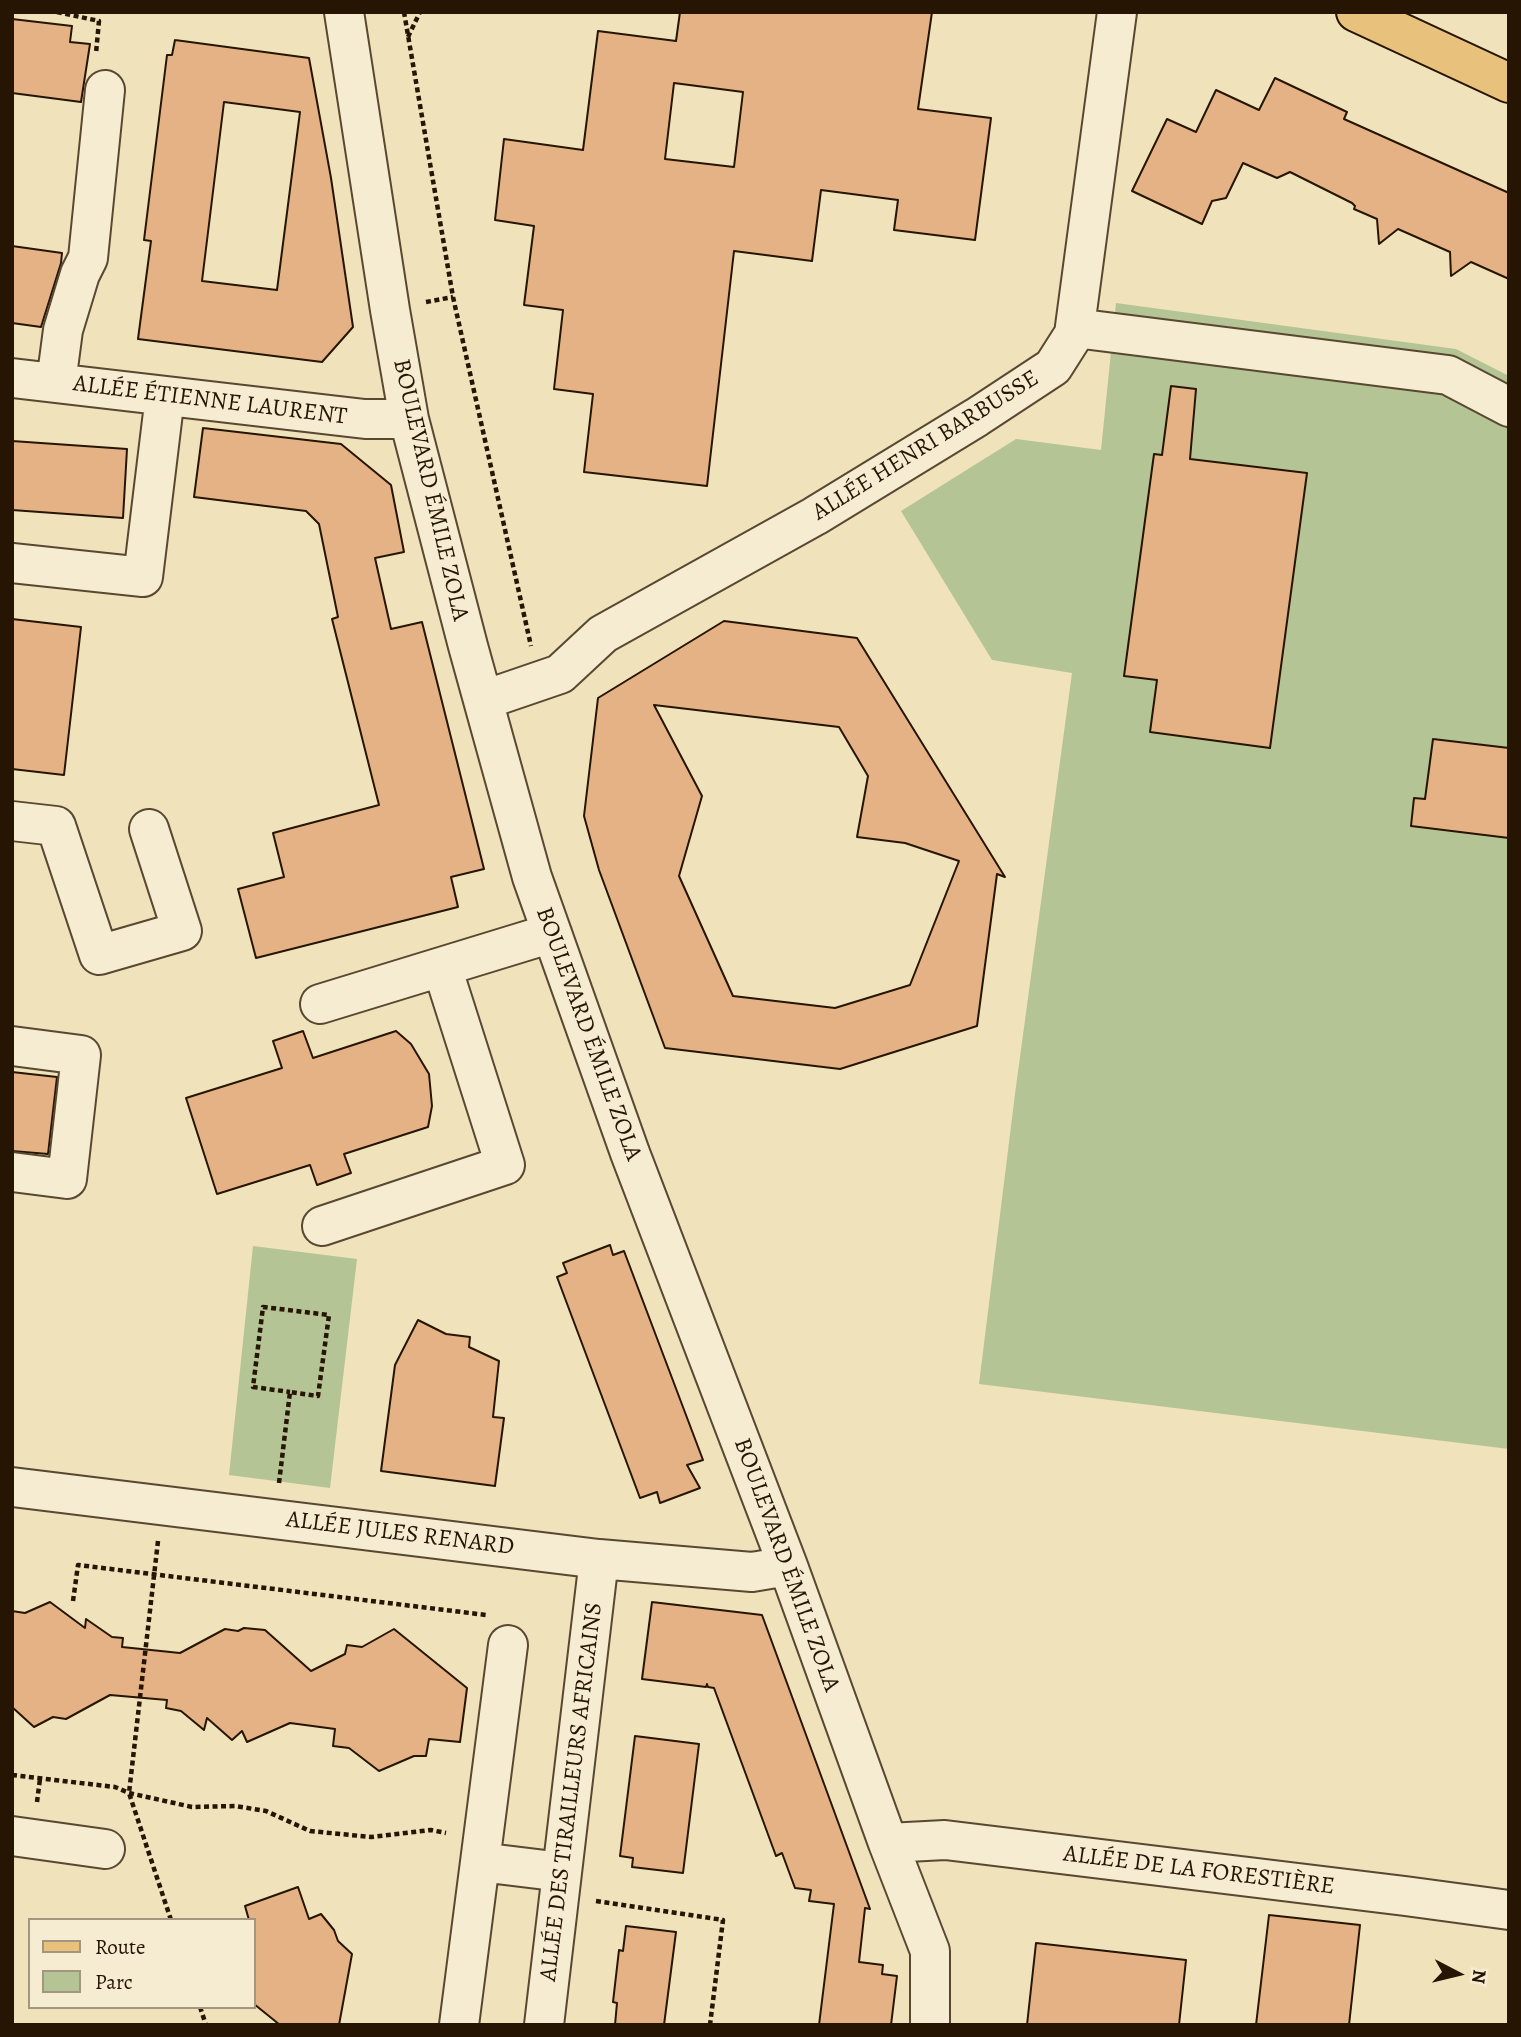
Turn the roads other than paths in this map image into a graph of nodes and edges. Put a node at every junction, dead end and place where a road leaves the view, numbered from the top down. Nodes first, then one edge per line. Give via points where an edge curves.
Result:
1 (344, 12) edge
2 (1117, 12) edge
3 (1356, 12) edge
4 (1509, 83) edge
5 (105, 90) road end
6 (1075, 328) junction
7 (12, 378) edge
8 (56, 383) junction
9 (165, 396) junction
10 (1509, 407) edge
11 (409, 419) junction
12 (12, 563) edge
13 (484, 701) junction
14 (12, 821) edge
15 (149, 829) dead end
16 (552, 933) junction
17 (442, 967) junction
18 (320, 1004) dead end
19 (12, 1046) edge
20 (12, 1172) edge
21 (322, 1226) dead end
22 (12, 1487) edge
23 (599, 1559) junction
24 (788, 1566) junction
25 (497, 1630) road end
26 (12, 1836) edge
27 (888, 1843) junction
28 (105, 1849) dead end
29 (481, 1851) junction
30 (561, 1884) junction
31 (1509, 1910) edge
32 (459, 2025) edge
33 (544, 2025) edge
34 (930, 2025) edge

1 - 11 street, BOULEVARD ÉMILE ZOLA
2 - 6 street, ALLÉE HENRI BARBUSSE
3 - 4 main road
5 - 8 street via 88,258 63,330
6 - 10 street via 1448,375
6 - 13 street, ALLÉE HENRI BARBUSSE via 1054,367 977,417 816,516 603,634 560,674
7 - 8 street, ALLÉE ÉTIENNE LAURENT
8 - 9 street, ALLÉE ÉTIENNE LAURENT
9 - 11 street, ALLÉE ÉTIENNE LAURENT via 365,419
9 - 12 street via 143,577
11 - 13 street, BOULEVARD ÉMILE ZOLA
13 - 16 street, BOULEVARD ÉMILE ZOLA via 531,877
14 - 15 street via 56,826 99,955 182,931
16 - 17 street
16 - 24 street, BOULEVARD ÉMILE ZOLA via 630,1153
17 - 18 street
17 - 21 street via 505,1165
19 - 20 street via 81,1055 67,1179
22 - 23 street, ALLÉE JULES RENARD
23 - 24 street, ALLÉE JULES RENARD via 752,1572
23 - 30 street, ALLÉE DES TIRAILLEURS AFRICAINS
24 - 27 street, BOULEVARD ÉMILE ZOLA
25 - 29 street
26 - 28 street
27 - 31 street, ALLÉE DE LA FORESTIÈRE via 945,1840
27 - 34 street, BOULEVARD ÉMILE ZOLA via 930,1951
29 - 30 street
29 - 32 street
30 - 33 street, ALLÉE DES TIRAILLEURS AFRICAINS

